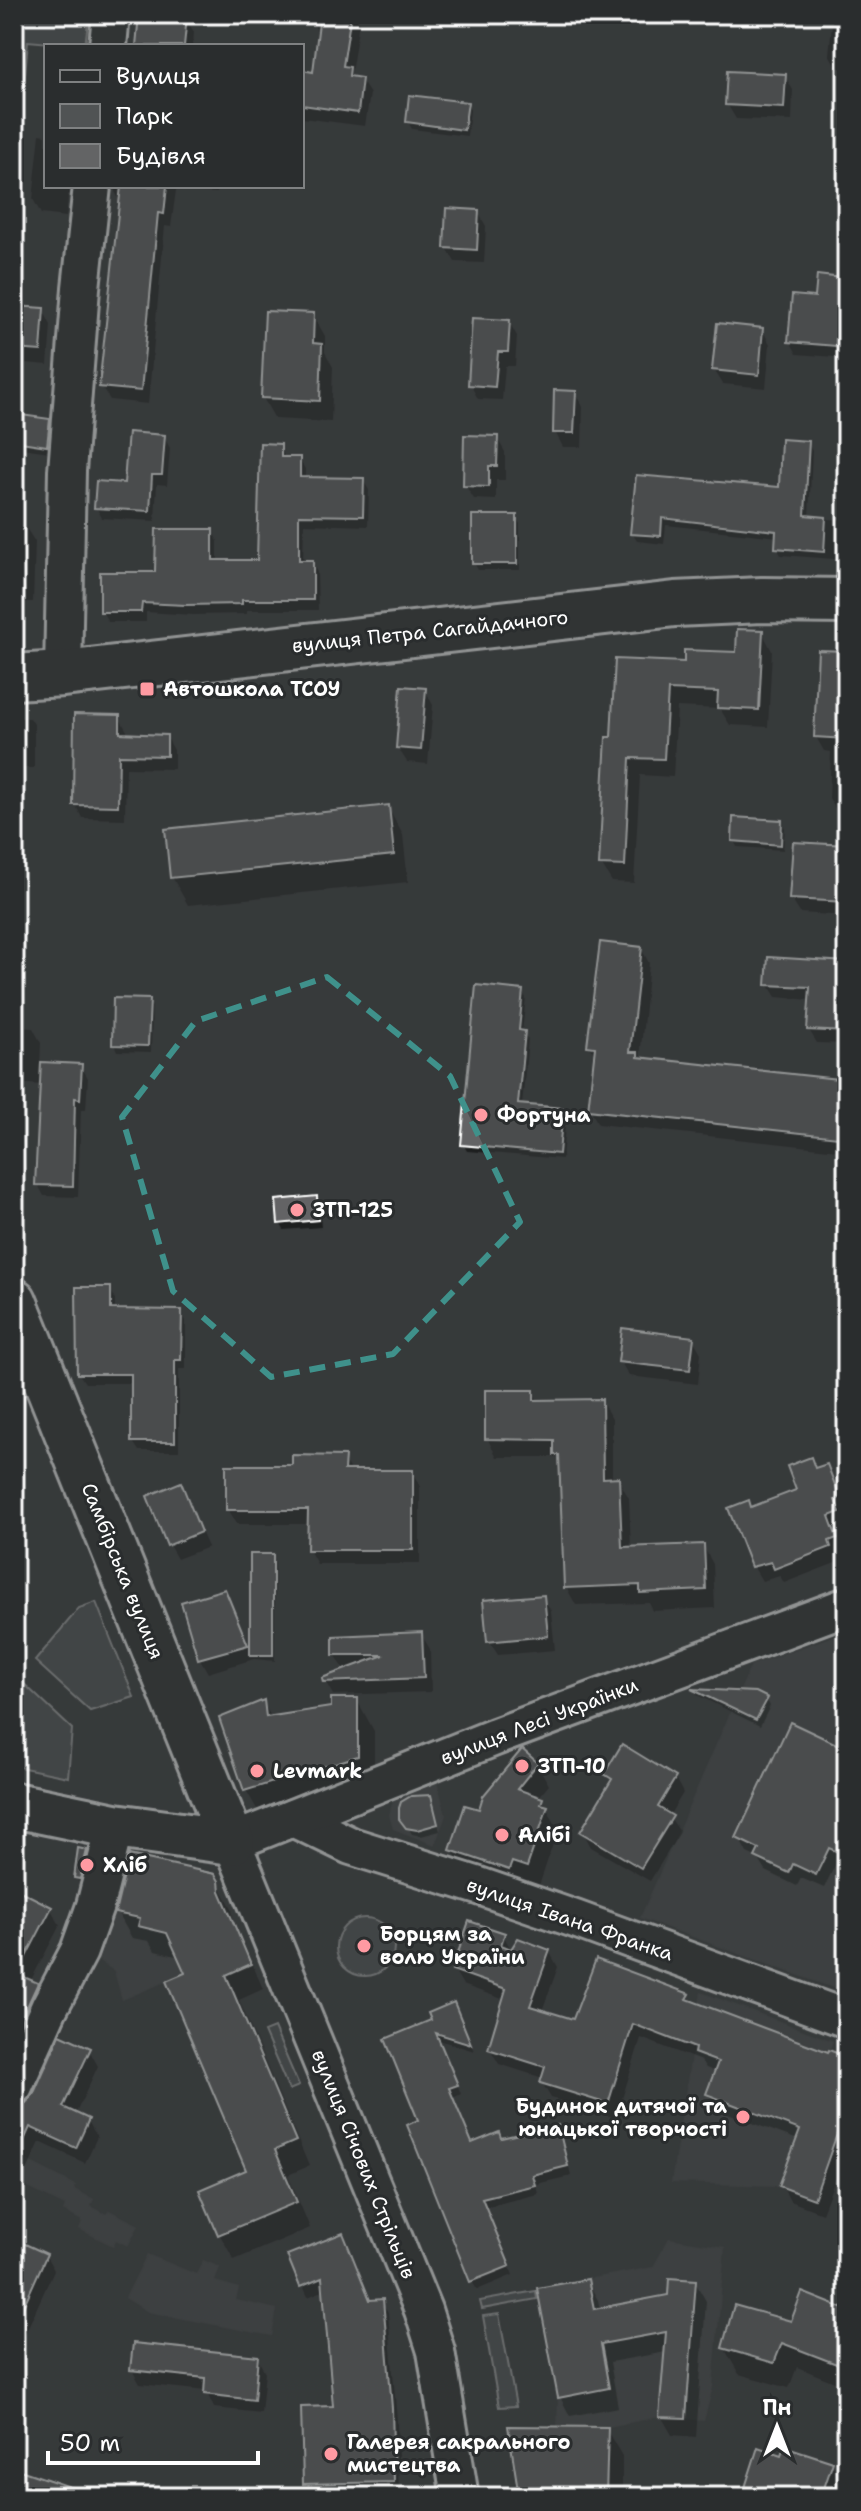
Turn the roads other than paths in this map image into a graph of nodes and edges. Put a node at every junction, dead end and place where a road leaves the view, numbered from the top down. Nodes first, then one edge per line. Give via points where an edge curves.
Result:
1 (111, 14) edge
2 (108, 44) edge
3 (92, 188) edge
4 (847, 601) edge
5 (63, 674) junction
6 (14, 677) edge
7 (14, 1301) edge
8 (847, 1606) edge
9 (14, 1805) edge
10 (293, 1818) junction
11 (115, 1826) junction
12 (232, 1842) junction
13 (847, 2019) edge
14 (14, 2086) edge
15 (460, 2497) edge

1 - 2 street
3 - 5 street via 67,471
4 - 5 main road, вулиця Петра Сагайдачного via 675,604
5 - 6 main road, вулиця Петра Сагайдачного
7 - 12 main road, Самбірська вулиця
8 - 10 street, вулиця Лесі Українки
9 - 11 main road
10 - 12 street, вулиця Лесі Українки
10 - 13 street, вулиця Івана Франка via 351,1846 548,1910
11 - 12 main road
11 - 14 street via 79,1951
12 - 15 street, вулиця Січових Стрільців via 423,2310 436,2351

